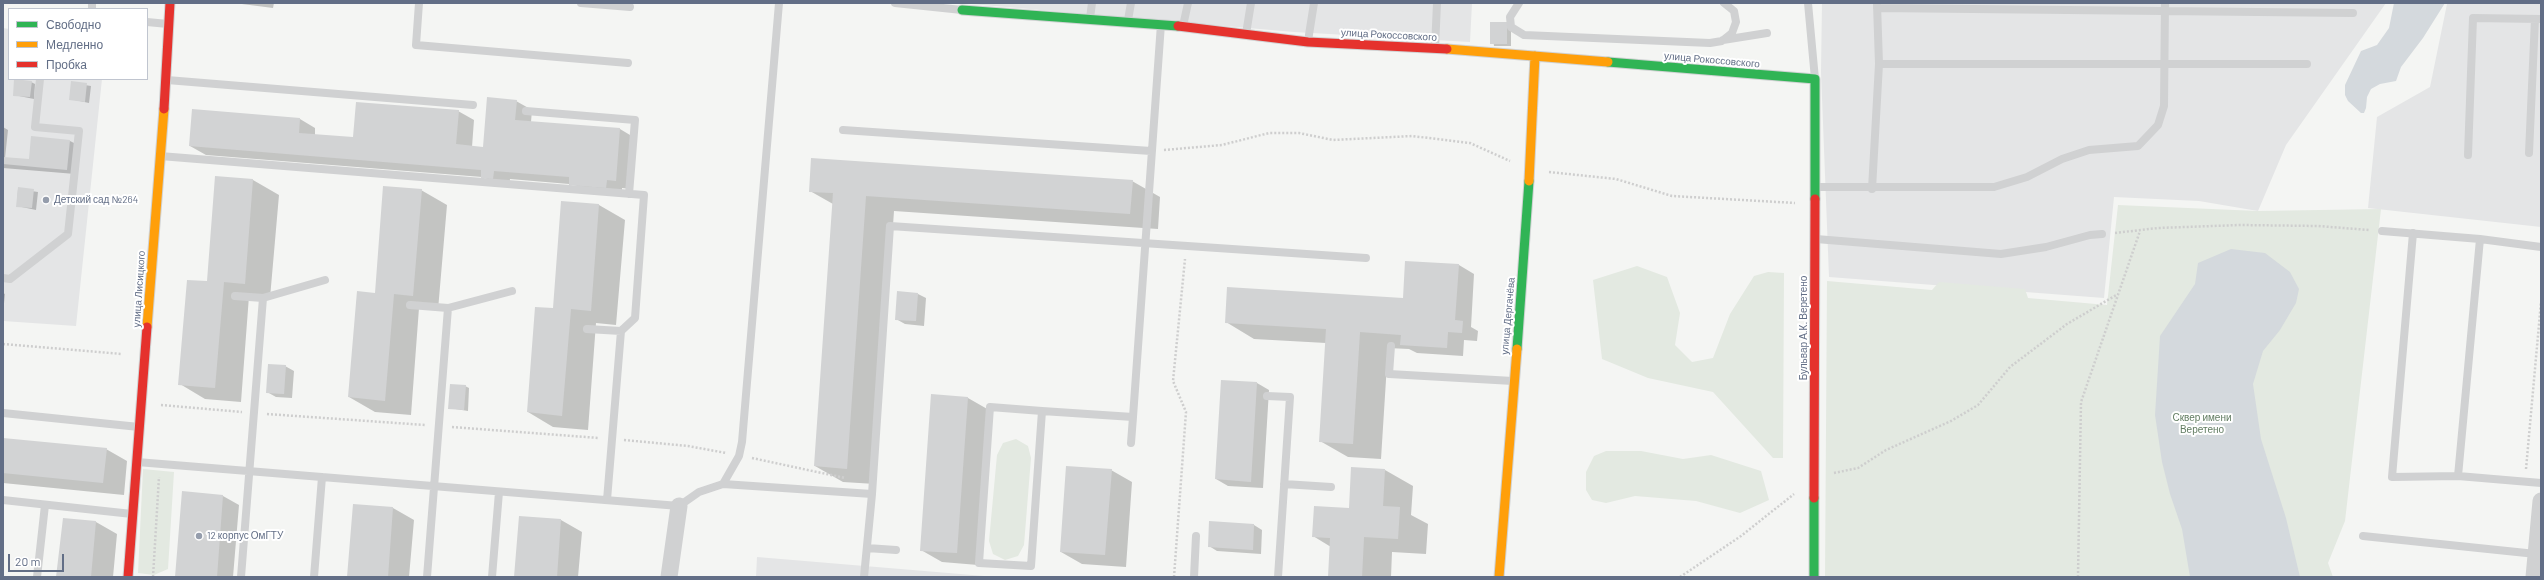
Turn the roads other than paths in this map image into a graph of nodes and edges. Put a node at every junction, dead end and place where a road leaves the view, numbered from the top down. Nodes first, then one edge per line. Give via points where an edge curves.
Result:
1 (170, 3) edge
2 (419, 3) edge
3 (581, 3) edge
4 (779, 3) edge
5 (895, 3) edge
6 (1092, 3) edge
7 (1131, 3) edge
8 (1188, 3) edge
9 (1251, 3) edge
10 (1314, 3) edge
11 (1437, 3) edge
12 (1519, 3) edge
13 (1724, 3) edge
14 (1808, 3) edge
15 (1877, 6) edge
16 (630, 7) dead end
17 (2165, 7) edge
18 (962, 10) joint
19 (2353, 13) dead end
20 (1090, 19) junction
21 (2538, 19) edge
22 (148, 22) edge
23 (1128, 22) junction
24 (168, 24) junction
25 (1161, 24) junction
26 (1182, 26) junction
27 (1767, 33) dead end
28 (1246, 34) junction
29 (1722, 41) junction
30 (1308, 42) junction
31 (1523, 45) junction
32 (1435, 48) junction
33 (1535, 56) junction
34 (628, 63) dead end
35 (1879, 64) junction
36 (2164, 64) junction
37 (2307, 64) dead end
38 (1815, 79) junction
39 (40, 80) edge
40 (166, 80) junction
41 (473, 105) dead end
42 (526, 112) dead end
43 (843, 130) dead end
44 (1152, 151) junction
45 (2529, 153) dead end
46 (2468, 155) dead end
47 (160, 156) junction
48 (1815, 187) junction
49 (1872, 189) junction
50 (629, 194) junction
51 (2382, 230) road end
52 (2413, 233) junction
53 (2102, 234) road end
54 (1815, 239) junction
55 (2480, 239) junction
56 (1145, 243) junction
57 (2541, 247) edge
58 (1366, 258) dead end
59 (3, 278) edge
60 (325, 280) dead end
61 (512, 291) dead end
62 (235, 296) dead end
63 (263, 298) junction
64 (410, 305) dead end
65 (448, 308) junction
66 (587, 329) dead end
67 (621, 332) junction
68 (1391, 346) dead end
69 (1514, 381) junction
70 (1267, 396) dead end
71 (1042, 410) junction
72 (3, 413) edge
73 (1133, 417) junction
74 (139, 427) junction
75 (1131, 443) dead end
76 (137, 462) junction
77 (249, 471) junction
78 (2458, 476) junction
79 (322, 477) junction
80 (2541, 482) edge
81 (723, 484) junction
82 (1284, 484) junction
83 (434, 486) junction
84 (1331, 487) dead end
85 (499, 492) junction
86 (872, 494) junction
87 (3, 500) edge
88 (607, 500) junction
89 (2541, 501) edge
90 (45, 505) junction
91 (678, 506) junction
92 (133, 514) junction
93 (1196, 536) dead end
94 (2363, 536) dead end
95 (867, 548) junction
96 (896, 550) dead end
97 (2536, 554) junction
98 (37, 577) edge
99 (128, 577) edge
100 (241, 577) edge
101 (314, 577) edge
102 (426, 577) edge
103 (492, 577) edge
104 (669, 577) edge
105 (864, 577) edge
106 (1194, 577) edge
107 (1278, 577) edge
108 (1499, 577) edge
109 (1814, 577) edge
110 (2534, 577) edge

1 - 24 street, улица Лисицкого
2 - 34 lane via 416,45
3 - 16 lane
4 - 81 lane via 742,442 738,456
5 - 18 lane
6 - 20 lane
7 - 23 lane
8 - 26 lane
9 - 28 lane
10 - 30 lane
11 - 32 lane
12 - 31 lane via 1510,17 1511,26
13 - 29 lane via 1734,11 1736,22 1732,33
14 - 38 lane
15 - 17 lane
15 - 35 lane
17 - 19 lane
17 - 36 lane
18 - 20 street, улица Рокоссовского via 1042,12
20 - 23 street, улица Рокоссовского
21 - 45 lane
21 - 46 lane via 2474,18
22 - 24 lane
23 - 25 street, улица Рокоссовского
24 - 40 street, улица Лисицкого
25 - 26 street, улица Рокоссовского
25 - 44 lane
26 - 28 street, улица Рокоссовского
27 - 29 lane
28 - 30 street, улица Рокоссовского
29 - 31 lane
30 - 32 street, улица Рокоссовского
31 - 32 street, улица Рокоссовского
31 - 33 street, улица Рокоссовского
33 - 38 street, улица Рокоссовского
33 - 69 street, улица Дергачёва via 1530,170
35 - 36 lane
35 - 49 lane
36 - 37 lane
36 - 49 lane via 2164,106 2160,119 2158,125 2138,146 2089,150 2062,159 2028,177 1994,187
38 - 48 street, Бульвар А.К. Веретено
39 - 59 lane via 35,127 79,131 68,234 10,279
40 - 41 lane
40 - 47 street, улица Лисицкого
42 - 50 lane via 635,120
43 - 44 lane
44 - 56 lane
47 - 50 lane
47 - 74 street, улица Лисицкого
48 - 49 lane
48 - 54 street, Бульвар А.К. Веретено
50 - 67 lane via 644,195 635,318
51 - 52 lane
52 - 55 lane
52 - 78 lane via 2392,477
53 - 54 lane via 2001,254
54 - 109 street, Бульвар А.К. Веретено
55 - 57 lane
55 - 78 lane
56 - 58 lane
56 - 73 lane
56 - 86 lane via 890,226
60 - 63 lane
61 - 65 lane
62 - 63 lane
63 - 77 lane
64 - 65 lane
65 - 83 lane
66 - 67 lane
67 - 88 lane
68 - 69 lane via 1389,374
69 - 108 street, улица Дергачёва
70 - 82 lane via 1290,397
71 - 71 lane via 990,407 979,563 1031,566
71 - 73 lane
72 - 74 lane
73 - 75 lane
74 - 76 street, улица Лисицкого
76 - 77 lane
76 - 92 street, улица Лисицкого
77 - 79 lane
77 - 100 lane
78 - 80 lane
79 - 83 lane
79 - 101 lane
81 - 86 lane
81 - 91 lane via 699,492
82 - 84 lane
82 - 107 lane
83 - 85 lane
83 - 102 lane
85 - 88 lane
85 - 103 lane
86 - 95 lane
87 - 90 lane
88 - 91 lane
89 - 97 street
90 - 92 lane
90 - 98 lane
91 - 104 street
92 - 99 street, улица Лисицкого
93 - 106 lane
94 - 97 lane
95 - 96 lane
95 - 105 lane
97 - 110 street

